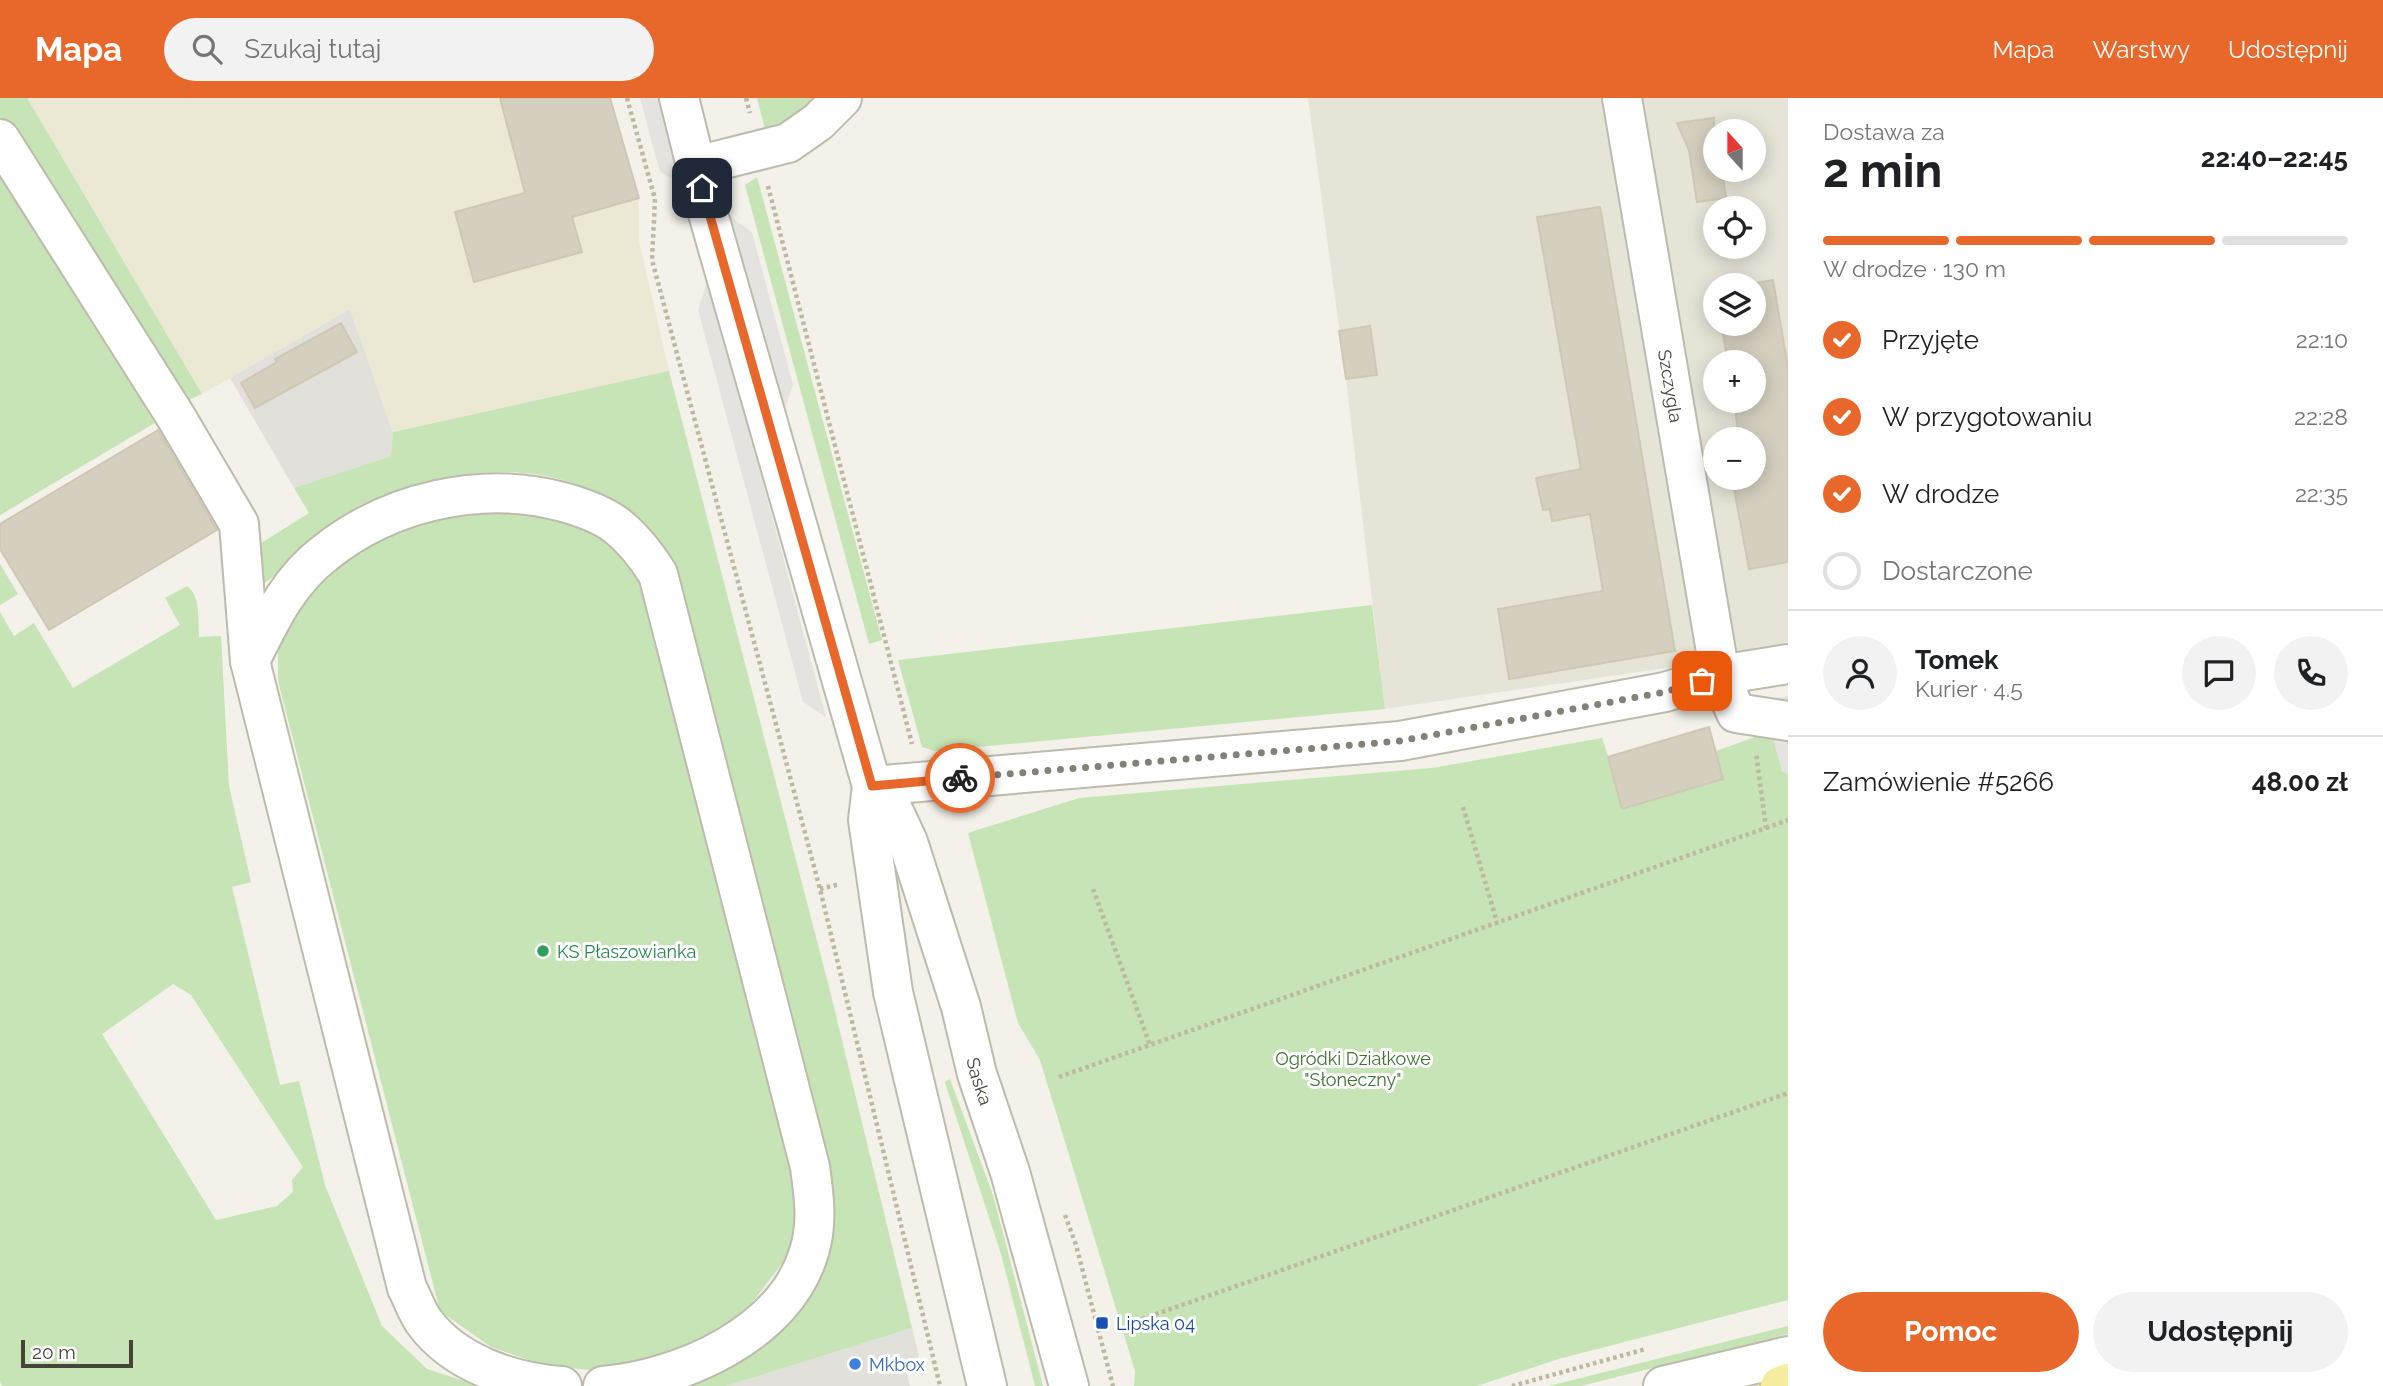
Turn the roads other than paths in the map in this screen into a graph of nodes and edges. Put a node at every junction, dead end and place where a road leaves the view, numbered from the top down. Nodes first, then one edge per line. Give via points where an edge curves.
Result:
1 (679, 98) edge
2 (842, 98) edge
3 (1622, 98) edge
4 (0, 139) edge
5 (696, 166) junction
6 (250, 662) junction
7 (1788, 664) edge
8 (1720, 675) junction
9 (1788, 721) edge
10 (872, 786) junction
11 (1788, 1356) edge
12 (1069, 1379) edge
13 (1788, 1383) edge
14 (562, 1386) edge
15 (603, 1386) edge
16 (988, 1386) edge
17 (1663, 1386) edge
18 (1780, 1386) edge

1 - 5 street, Saska
2 - 5 street via 788,143
3 - 8 street, Szczygla
4 - 6 street via 239,524
5 - 10 street, Saska
6 - 14 street via 407,1288 424,1323 453,1350 517,1379
6 - 15 street via 279,604 324,553 352,534 425,502 509,493 583,508 614,523 641,547 658,574 810,1167 816,1210 809,1253 792,1287 735,1342 662,1376
7 - 8 street
8 - 9 street, Szczygla via 1736,713
8 - 10 street via 1665,692 1400,741
10 - 12 street, Saska via 894,812 908,842
10 - 16 street, Saska via 868,820 893,992
11 - 17 street
13 - 18 main road

